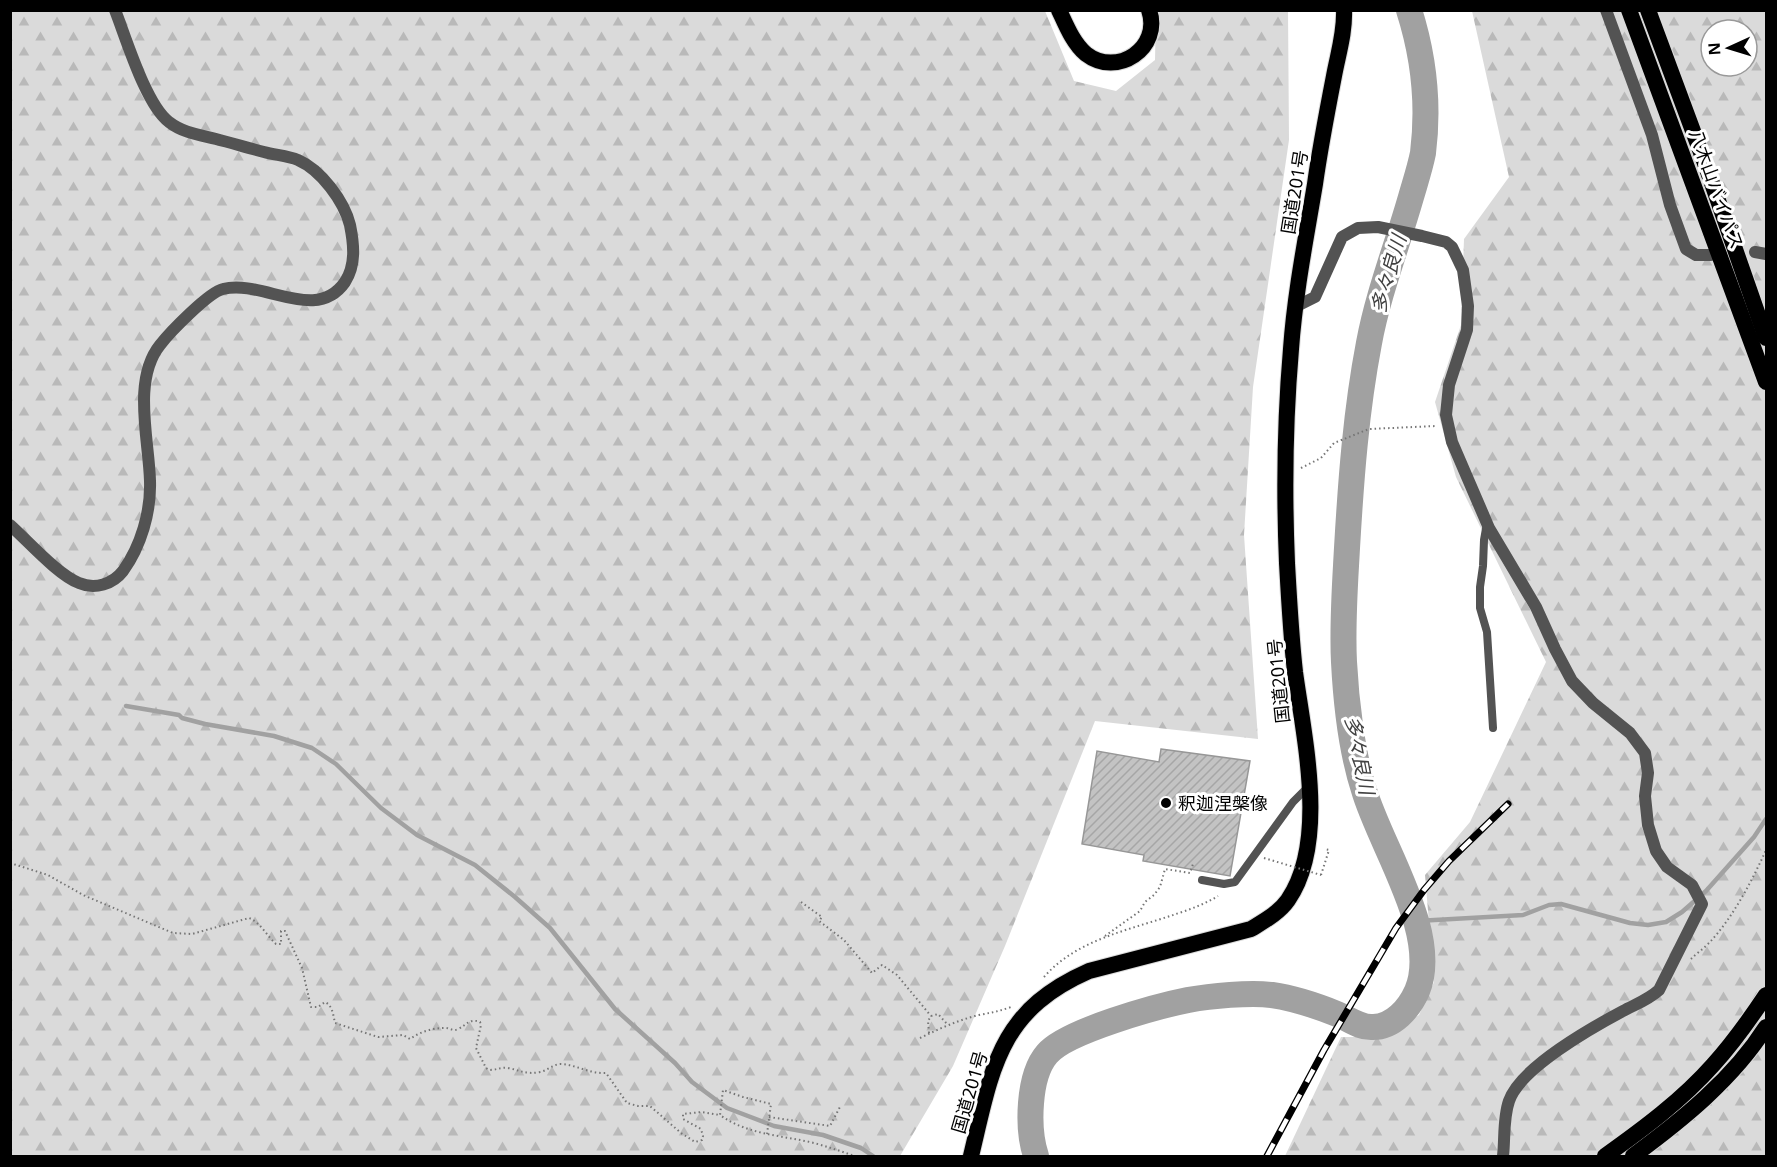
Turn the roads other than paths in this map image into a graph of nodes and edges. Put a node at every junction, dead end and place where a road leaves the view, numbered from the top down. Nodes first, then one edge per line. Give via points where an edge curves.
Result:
1 (115, 10) edge
2 (1059, 10) edge
3 (1149, 10) edge
4 (1344, 10) edge
5 (1606, 10) edge
6 (1629, 10) edge
7 (1648, 10) edge
8 (1711, 255) dead end
9 (1295, 306) junction
10 (1767, 338) edge
11 (1767, 382) edge
12 (1487, 523) junction
13 (10, 525) edge
14 (1493, 728) dead end
15 (1309, 787) junction
16 (1203, 880) dead end
17 (1767, 996) edge
18 (1767, 1027) edge
19 (972, 1156) edge
20 (1503, 1156) edge
21 (1605, 1156) edge
22 (1633, 1156) edge

1 - 13 street via 146,87 168,122 188,133 299,160 324,178 349,221 354,245 351,272 338,293 316,301 295,300 242,286 220,289 159,346 146,373 144,397 148,510 131,560 118,578 101,587 79,584
2 - 3 highway via 1076,44 1086,54 1115,63 1135,57 1148,42
4 - 9 highway, 国道201号 via 1342,41
5 - 8 street via 1652,135 1686,249 1696,255
6 - 11 highway, 八木山バイパス
7 - 10 highway, 八木山バイパス
9 - 12 street via 1315,297 1342,237 1358,228 1422,236 1452,247 1462,270 1468,306 1467,330 1449,385 1446,415 1452,442
9 - 15 highway, 国道201号 via 1286,473 1287,561 1293,656
12 - 14 lane via 1480,608 1487,632
12 - 20 street via 1536,607 1572,681 1630,733 1645,753 1648,825 1656,850 1667,867 1692,885 1702,904 1659,990 1550,1058 1529,1073 1512,1094
15 - 16 lane via 1293,802 1235,882
15 - 19 highway, 国道201号 via 1311,810 1305,864 1287,901 1251,928 1089,971 1048,993 1015,1024 1005,1040
17 - 21 highway via 1701,1077 1648,1125
18 - 22 highway via 1708,1095

